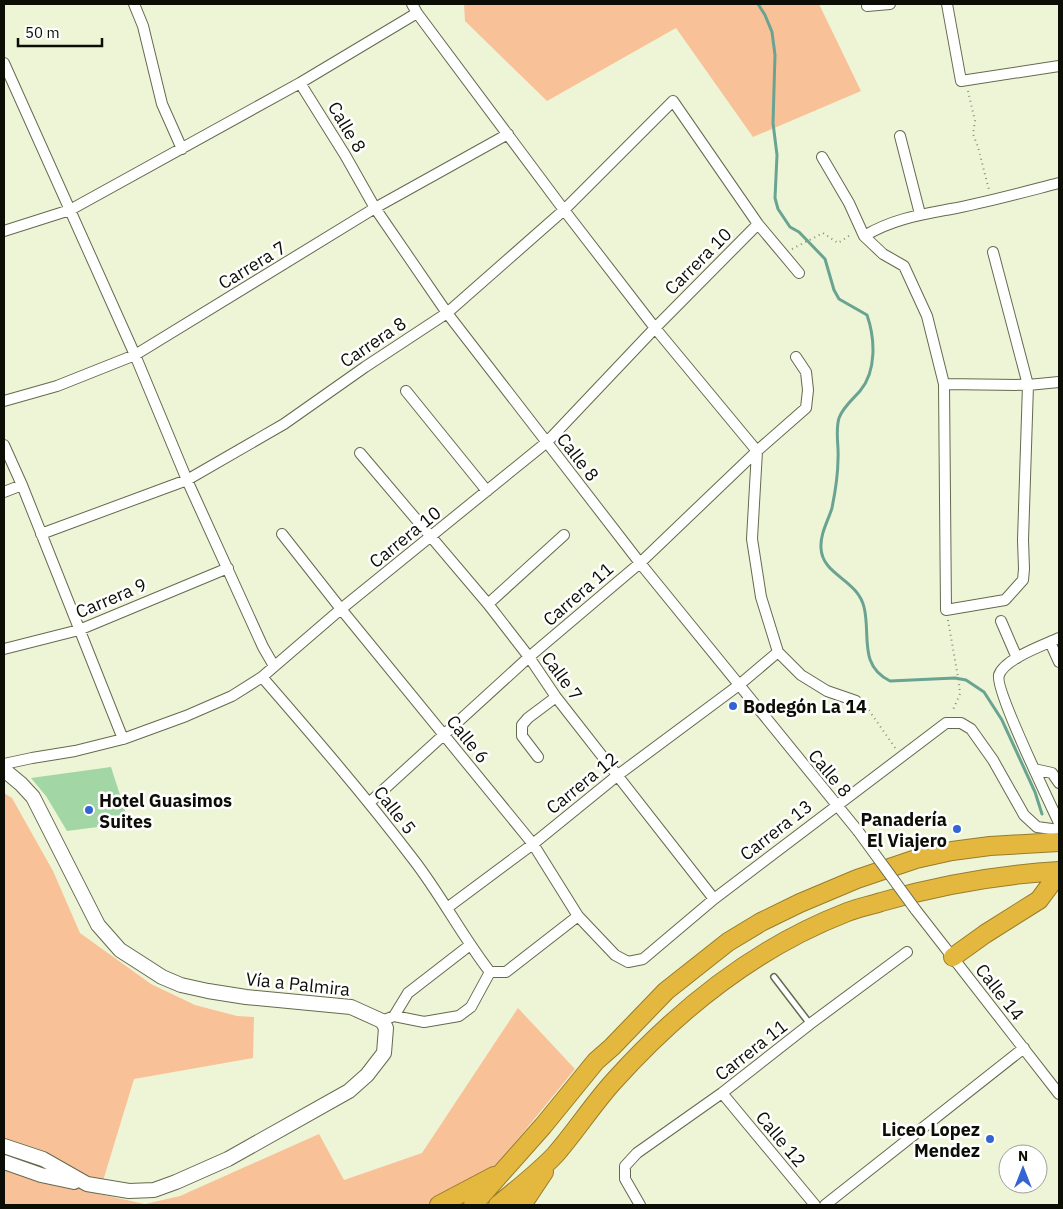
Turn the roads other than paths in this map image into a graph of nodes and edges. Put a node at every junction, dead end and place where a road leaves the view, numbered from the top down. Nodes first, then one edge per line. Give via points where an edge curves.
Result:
1 (134, 4) edge
2 (890, 4) edge
3 (947, 4) edge
4 (867, 6) dead end
5 (414, 8) edge
6 (4, 63) edge
7 (1059, 66) edge
8 (300, 82) junction
9 (508, 134) junction
10 (900, 136) dead end
11 (182, 149) junction
12 (822, 157) dead end
13 (1059, 182) edge
14 (375, 208) junction
15 (70, 210) junction
16 (564, 210) junction
17 (920, 214) junction
18 (758, 224) junction
19 (4, 231) edge
20 (863, 232) junction
21 (993, 252) dead end
22 (799, 273) dead end
23 (447, 313) junction
24 (655, 328) junction
25 (135, 355) junction
26 (796, 357) dead end
27 (1059, 382) edge
28 (944, 384) junction
29 (1028, 385) junction
30 (406, 391) dead end
31 (4, 401) edge
32 (546, 442) junction
33 (4, 445) edge
34 (757, 451) junction
35 (360, 453) dead end
36 (187, 480) junction
37 (22, 485) junction
38 (488, 491) junction
39 (4, 492) edge
40 (41, 534) junction
41 (282, 534) dead end
42 (564, 535) dead end
43 (430, 537) junction
44 (640, 562) junction
45 (228, 568) junction
46 (488, 604) junction
47 (341, 609) junction
48 (1001, 621) dead end
49 (79, 630) junction
50 (1054, 640) edge
51 (4, 649) edge
52 (778, 652) junction
53 (529, 658) junction
54 (1017, 658) junction
55 (1059, 662) edge
56 (274, 666) junction
57 (262, 677) junction
58 (740, 685) junction
59 (556, 697) junction
60 (856, 702) road end
61 (443, 734) junction
62 (123, 739) junction
63 (538, 757) dead end
64 (4, 764) edge
65 (1034, 769) junction
66 (4, 770) edge
67 (618, 775) junction
68 (1059, 783) edge
69 (369, 803) junction
70 (836, 805) junction
71 (1059, 822) edge
72 (1059, 830) edge
73 (1059, 842) edge
74 (533, 844) junction
75 (1059, 872) edge
76 (714, 899) junction
77 (447, 908) junction
78 (915, 909) joint
79 (578, 916) junction
80 (470, 945) junction
81 (907, 952) dead end
82 (953, 957) junction
83 (628, 962) joint
84 (490, 972) junction
85 (774, 977) dead end
86 (388, 1018) junction
87 (810, 1024) junction
88 (1024, 1048) junction
89 (722, 1093) junction
90 (1059, 1094) edge
91 (4, 1146) edge
92 (554, 1156) junction
93 (4, 1162) edge
94 (501, 1172) junction
95 (87, 1184) junction
96 (439, 1205) edge
97 (473, 1205) edge
98 (498, 1205) edge
99 (522, 1205) edge
100 (640, 1205) edge
101 (816, 1205) edge
102 (825, 1205) edge

1 - 11 street via 143,26 162,104
2 - 4 street
3 - 7 street via 961,81
5 - 8 street
5 - 9 street
6 - 15 street
8 - 11 street
8 - 14 street, Calle 8
9 - 14 street, Carrera 7
9 - 16 street
10 - 17 street
11 - 15 street
12 - 20 street
13 - 17 street
14 - 23 street, Calle 8
14 - 25 street, Carrera 7
15 - 19 street
15 - 25 street
16 - 18 street, Carrera 8 via 673,101
16 - 23 street, Carrera 8
16 - 24 street
17 - 20 street
18 - 22 street
18 - 24 street, Carrera 10
20 - 28 street via 883,254 904,266 927,316
21 - 29 street
23 - 32 street, Calle 8
23 - 36 street, Carrera 8 via 284,424
24 - 32 street, Carrera 10
24 - 34 street
25 - 31 street, Carrera 7 via 57,386
25 - 36 street
26 - 34 street, Carrera 11 via 806,372 806,408
27 - 29 street
28 - 29 street
28 - 29 street via 946,610 1005,600 1023,580
30 - 38 street
32 - 38 street, Carrera 10
32 - 44 street, Calle 8
33 - 37 street
34 - 44 street, Carrera 11
34 - 52 street via 752,540 761,597
35 - 43 street, Calle 7
36 - 40 street, Carrera 8
36 - 45 street
37 - 39 street
37 - 40 street
38 - 43 street, Carrera 10
40 - 49 street
41 - 47 street, Calle 6
42 - 46 street
43 - 46 street, Calle 7
43 - 47 street, Carrera 10
44 - 53 street, Carrera 11
44 - 58 street, Calle 8
45 - 49 street, Carrera 9
45 - 56 street
46 - 53 street, Calle 7
47 - 56 street, Carrera 10
47 - 61 street, Calle 6
48 - 54 street
49 - 51 street, Carrera 9
49 - 62 street
50 - 54 street
50 - 55 street
52 - 58 street, Carrera 12
52 - 60 street via 801,675 827,691
53 - 59 street, Calle 7
53 - 61 street, Carrera 11
54 - 65 street via 1002,670 998,682
56 - 57 street, Carrera 10
57 - 62 street, Carrera 10 via 232,696
57 - 69 street, Calle 5
58 - 67 street, Carrera 12
58 - 70 street, Calle 8
59 - 63 street via 522,725 522,736
59 - 67 street, Calle 7
61 - 69 street, Carrera 11
61 - 74 street, Calle 6
62 - 64 street, Carrera 10
65 - 68 street via 1052,773
65 - 71 street
66 - 86 street, Vía a Palmira via 33,797 98,925 120,950 162,977 208,991 351,1007
67 - 74 street, Carrera 12
67 - 76 street, Calle 7
69 - 77 street, Calle 5
70 - 72 street, Carrera 13 via 946,723 961,723 971,729 993,760 1024,815 1037,827
70 - 76 street, Carrera 13
70 - 78 street, Calle 8, bridge
73 - 94 highway via 962,850 916,859 857,879 761,922 728,942 666,991 596,1060
74 - 77 street, Carrera 12
74 - 79 street, Calle 6
75 - 82 highway via 1039,900
75 - 92 highway via 1023,873 923,889 845,913 779,945 726,979 675,1020 614,1081
76 - 83 street, Carrera 13 via 643,959
77 - 80 street, Calle 5
78 - 82 street, Calle 14
79 - 83 street, Calle 6 via 616,955
79 - 84 street via 506,972
80 - 84 street, Calle 5
80 - 86 street via 408,993
81 - 87 street, Carrera 11
82 - 88 street, Calle 14
84 - 86 street via 471,1007 460,1016 424,1022
85 - 87 lane
86 - 95 street via 384,1052 367,1075 349,1091 228,1159 154,1190 129,1191
87 - 89 street, Carrera 11
88 - 90 street, Calle 14
88 - 102 street
89 - 100 street, Carrera 11 via 637,1153 626,1166 625,1179
89 - 101 street, Calle 12
91 - 95 street via 43,1159
92 - 98 highway
92 - 99 highway
93 - 95 street via 41,1175
94 - 96 highway
94 - 97 highway

